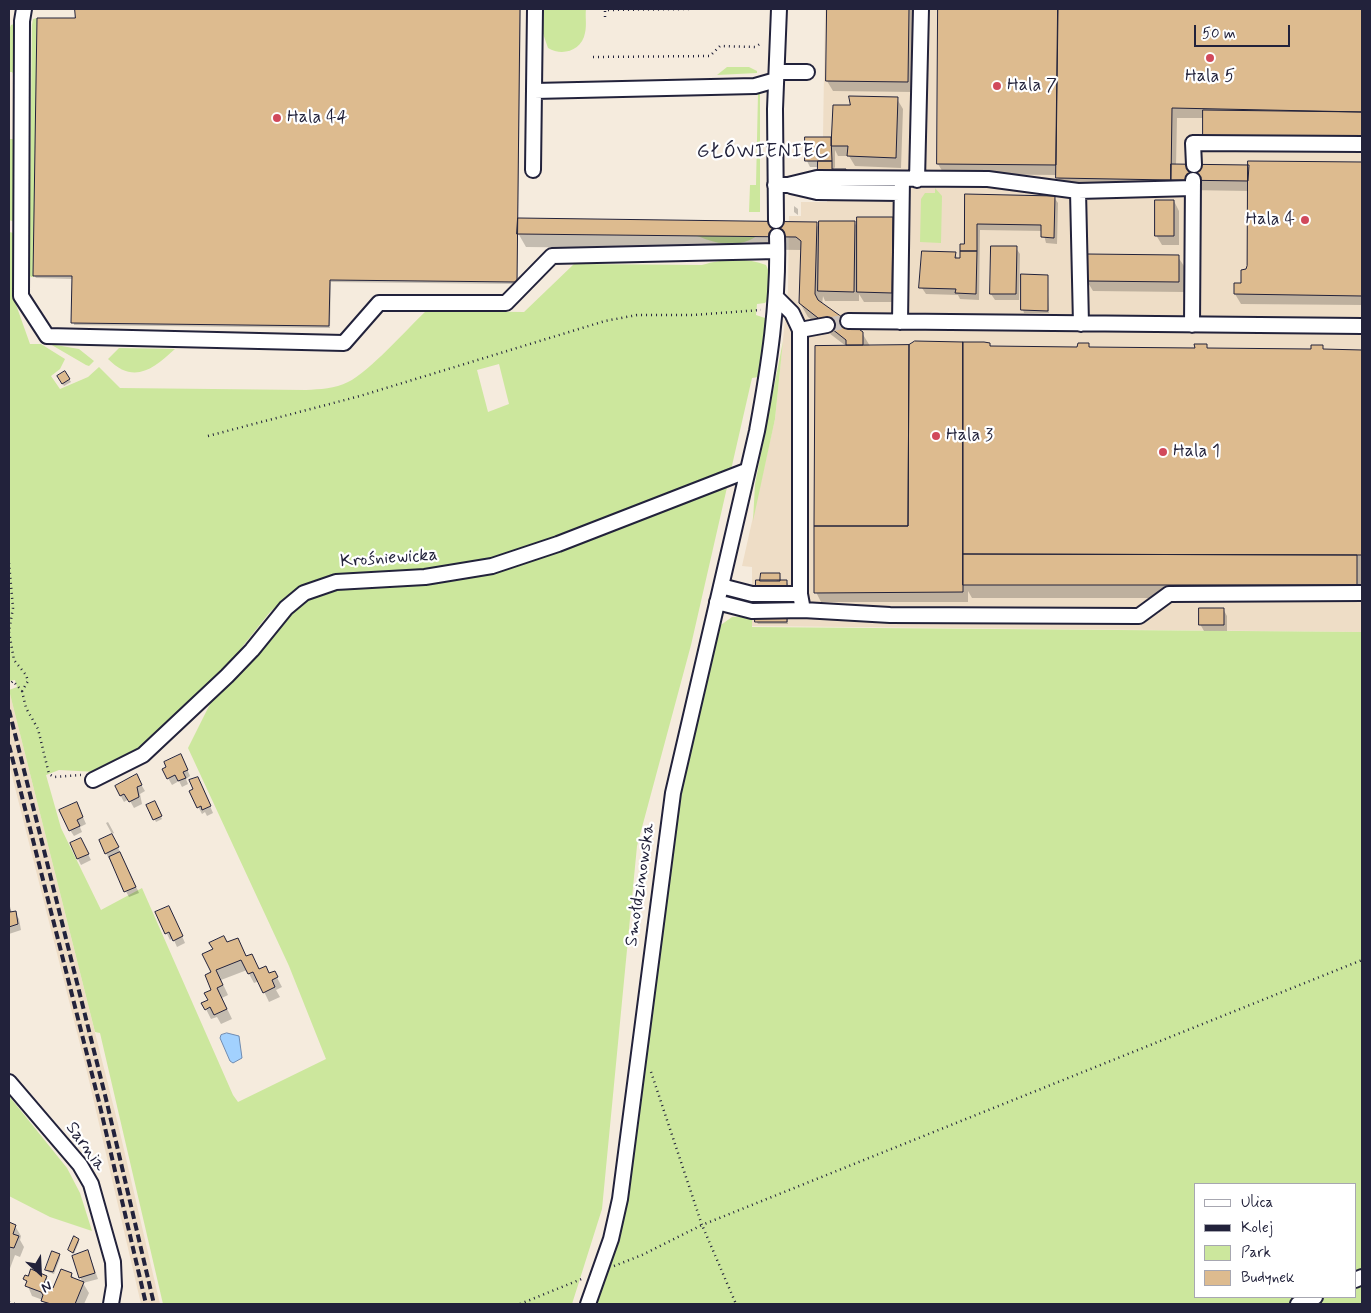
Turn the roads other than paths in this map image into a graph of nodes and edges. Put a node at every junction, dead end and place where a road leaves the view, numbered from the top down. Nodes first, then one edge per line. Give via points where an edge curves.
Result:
1 (24, 9) edge
2 (535, 9) edge
3 (779, 9) edge
4 (921, 9) edge
5 (806, 72) dead end
6 (776, 76) junction
7 (534, 91) junction
8 (1362, 144) edge
9 (1194, 165) dead end
10 (533, 170) dead end
11 (917, 180) junction
12 (782, 185) junction
13 (901, 186) junction
14 (1078, 190) junction
15 (776, 221) dead end
16 (15, 228) edge
17 (776, 303) junction
18 (848, 321) tunnel mouth
19 (900, 322) junction
20 (1081, 324) junction
21 (1192, 324) junction
22 (827, 325) tunnel mouth
23 (1362, 326) edge
24 (800, 330) junction
25 (746, 471) junction
26 (721, 586) junction
27 (1362, 593) edge
28 (800, 594) junction
29 (717, 602) junction
30 (803, 610) junction
31 (93, 780) road end
32 (9, 1082) edge
33 (1313, 1298) edge
34 (111, 1304) edge
35 (588, 1304) edge
36 (1298, 1304) edge

1 - 16 street
2 - 7 street
3 - 6 street
4 - 11 street
5 - 6 street
6 - 7 street via 756,86
6 - 12 street
7 - 10 street
8 - 9 street via 1193,143
11 - 13 street
11 - 14 street via 988,179
12 - 13 street via 817,192
12 - 15 street
13 - 19 street
14 - 20 street
14 - 21 street via 1193,184
16 - 17 street, Smołdzinowska via 21,296 47,336 344,342 379,304 506,303 552,256 777,244
17 - 24 street via 792,313
17 - 25 street, Smołdzinowska via 765,388
18 - 19 street
19 - 20 street
20 - 21 street
21 - 23 street
22 - 24 street
24 - 28 street
25 - 26 street, Smołdzinowska
25 - 31 street, Krośniewicka via 558,544 492,566 425,577 336,582 316,588 293,600 227,676 142,755
26 - 28 street via 752,594
26 - 29 street, Smołdzinowska
27 - 30 street via 1169,594 1139,616 890,615
28 - 30 street
29 - 30 street via 752,611
29 - 35 street, Smołdzinowska via 673,793 620,1199 611,1239
32 - 34 street, Sarnia via 80,1165 91,1184 114,1262
33 - 36 street

